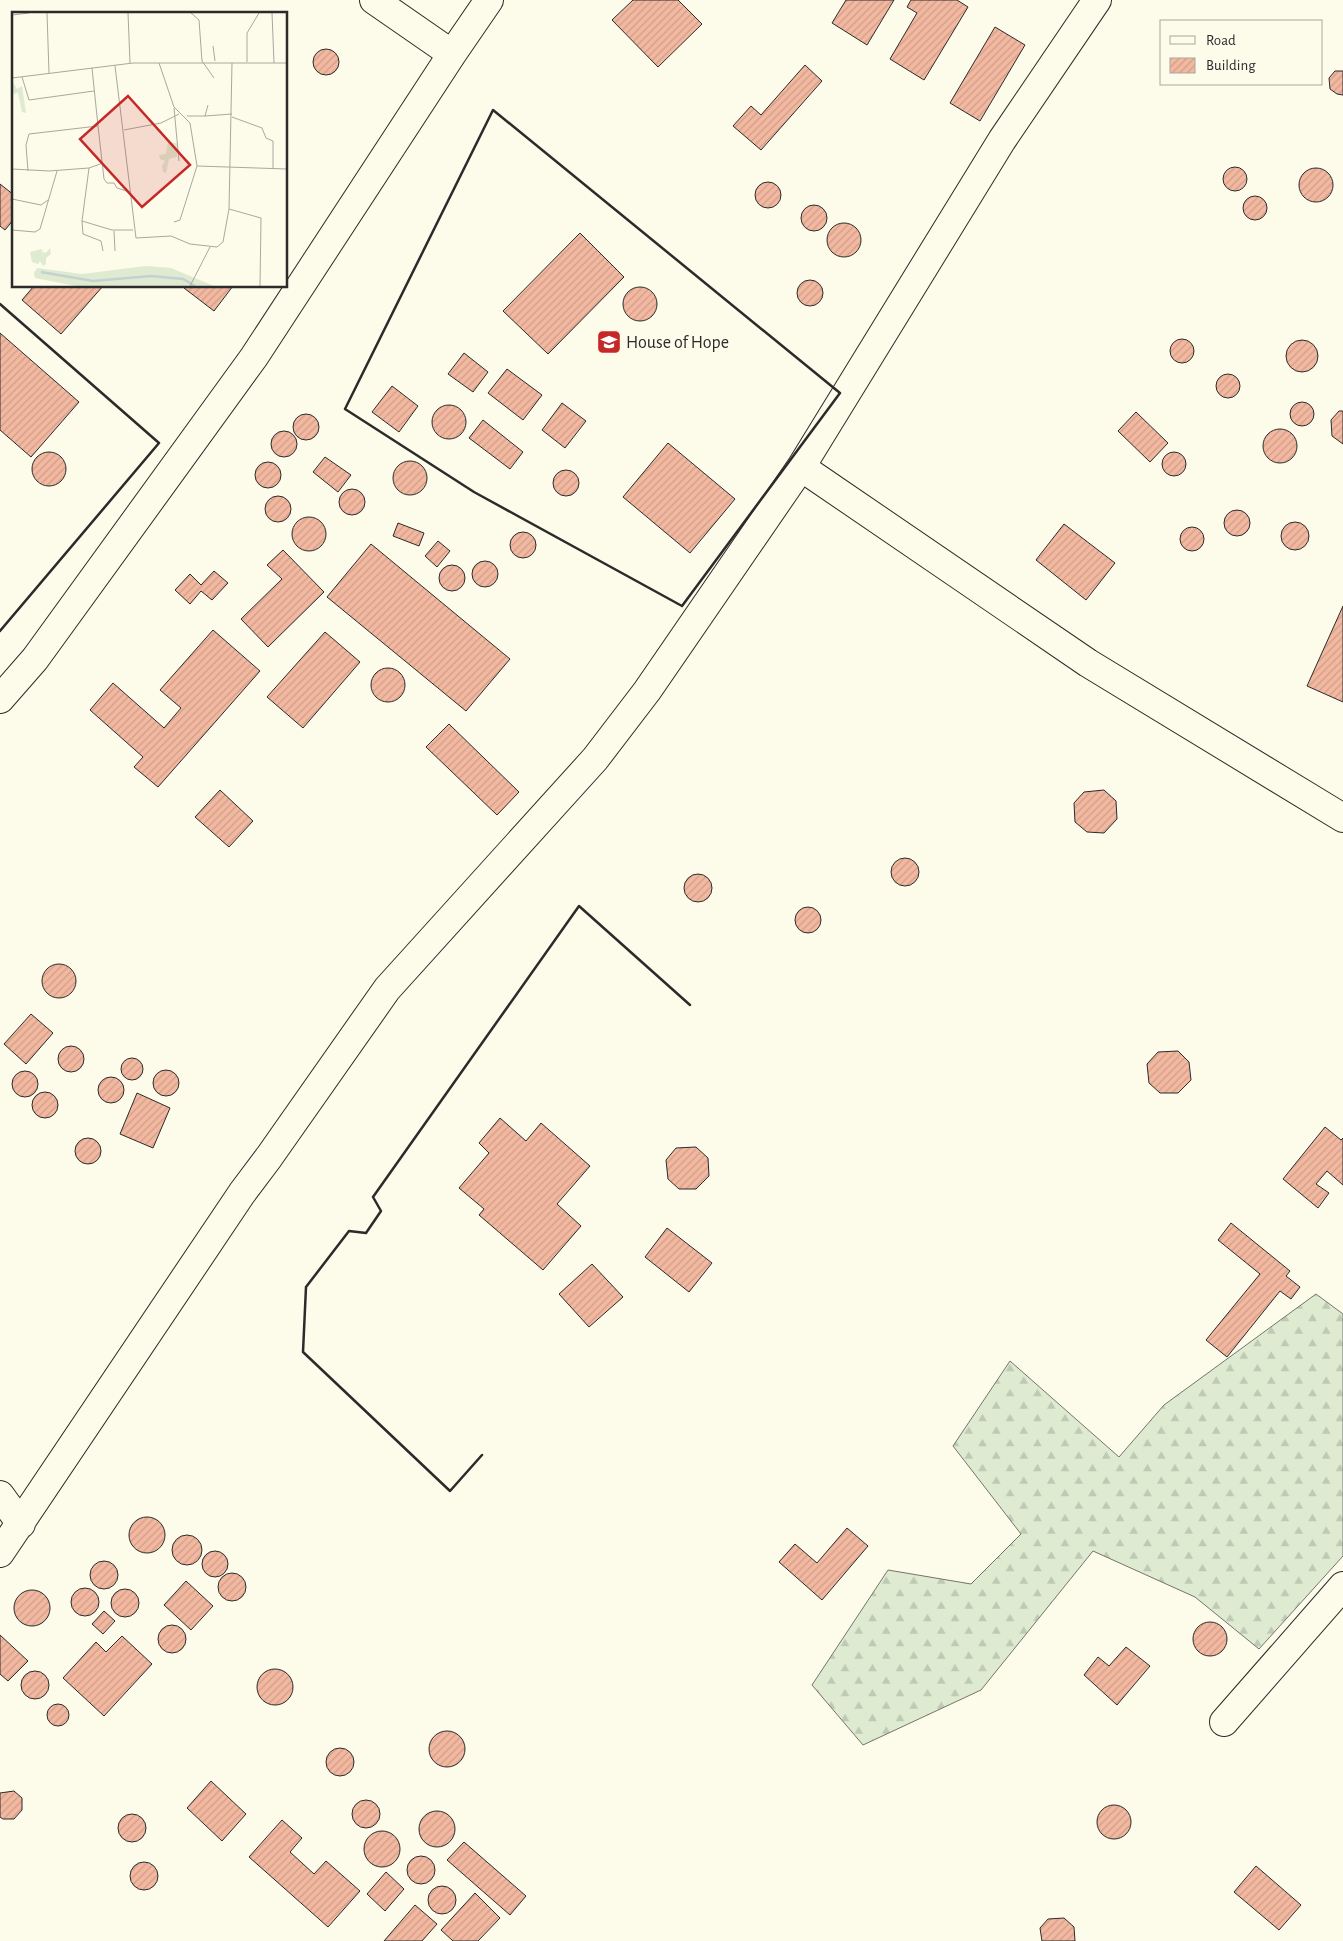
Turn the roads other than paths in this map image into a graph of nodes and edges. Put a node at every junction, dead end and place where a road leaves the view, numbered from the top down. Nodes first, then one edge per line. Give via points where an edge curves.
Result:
1 (374, 0) edge
2 (489, 0) edge
3 (1097, 0) edge
4 (452, 54) junction
5 (801, 467) junction
6 (0, 699) edge
7 (1343, 818) edge
8 (0, 1495) edge
9 (21, 1524) junction
10 (0, 1553) edge
11 (1343, 1586) edge
12 (1224, 1722) dead end

1 - 4 street
2 - 4 street
3 - 5 street via 1002,140
4 - 6 street via 254,357 35,659
5 - 7 street via 1088,664
5 - 9 street via 647,691 595,759 387,989 242,1193
8 - 9 street
9 - 10 street
11 - 12 street

